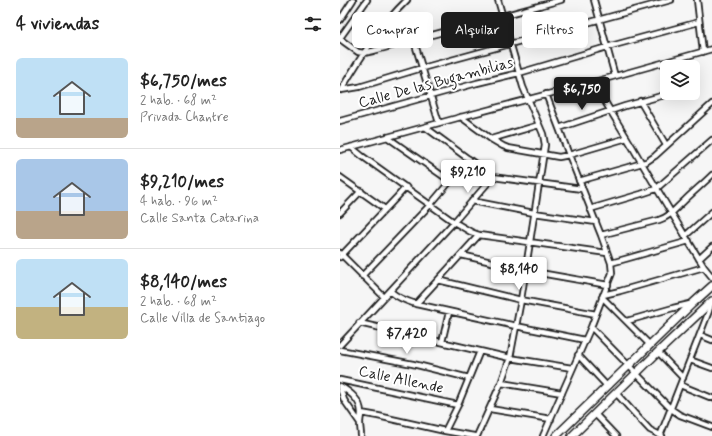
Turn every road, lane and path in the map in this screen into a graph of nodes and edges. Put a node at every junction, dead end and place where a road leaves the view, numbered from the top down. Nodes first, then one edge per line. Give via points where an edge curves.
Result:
1 (353, 0) edge
2 (367, 0) edge
3 (407, 0) edge
4 (498, 0) edge
5 (561, 0) edge
6 (594, 0) edge
7 (672, 0) edge
8 (697, 0) edge
9 (502, 12) edge
10 (514, 13) edge
11 (340, 20) edge
12 (600, 20) junction
13 (699, 22) junction
14 (340, 39) edge
15 (514, 43) edge
16 (607, 47) junction
17 (385, 48) edge
18 (416, 48) edge
19 (495, 48) edge
20 (511, 48) edge
21 (712, 49) edge
22 (703, 52) junction
23 (364, 53) junction
24 (681, 58) joint
25 (422, 68) junction
26 (518, 73) junction
27 (615, 76) junction
28 (594, 82) junction
29 (341, 91) edge
30 (546, 94) junction
31 (660, 96) edge
32 (430, 97) junction
33 (528, 99) junction
34 (640, 101) junction
35 (712, 104) edge
36 (610, 111) junction
37 (461, 117) junction
38 (340, 121) edge
39 (439, 123) junction
40 (539, 124) junction
41 (425, 127) junction
42 (559, 128) junction
43 (387, 137) junction
44 (627, 138) junction
45 (491, 139) junction
46 (712, 140) edge
47 (666, 145) junction
48 (352, 147) junction
49 (340, 150) edge
50 (544, 154) junction
51 (569, 155) junction
52 (469, 159) junction
53 (642, 164) junction
54 (712, 175) edge
55 (340, 176) edge
56 (493, 177) junction
57 (450, 182) junction
58 (579, 182) junction
59 (539, 184) junction
60 (406, 187) junction
61 (582, 189) junction
62 (656, 189) junction
63 (360, 191) junction
64 (472, 201) junction
65 (430, 205) junction
66 (385, 209) junction
67 (590, 209) junction
68 (341, 212) edge
69 (712, 212) edge
70 (534, 213) junction
71 (671, 214) junction
72 (454, 222) junction
73 (596, 222) junction
74 (600, 234) junction
75 (479, 235) junction
76 (685, 236) junction
77 (688, 241) junction
78 (530, 242) junction
79 (712, 247) edge
80 (607, 253) junction
81 (341, 255) edge
82 (461, 255) junction
83 (699, 259) junction
84 (611, 263) junction
85 (704, 267) junction
86 (525, 270) junction
87 (362, 276) junction
88 (712, 277) edge
89 (438, 280) junction
90 (608, 285) junction
91 (712, 286) edge
92 (390, 291) junction
93 (603, 296) junction
94 (384, 298) junction
95 (521, 300) junction
96 (712, 301) edge
97 (416, 304) junction
98 (692, 304) junction
99 (711, 311) edge
100 (449, 312) junction
101 (596, 314) junction
102 (627, 320) junction
103 (359, 323) junction
104 (516, 326) junction
105 (591, 327) junction
106 (700, 335) junction
107 (585, 340) junction
108 (712, 340) edge
109 (442, 342) junction
110 (340, 344) edge
111 (650, 345) junction
112 (340, 350) edge
113 (480, 351) junction
114 (658, 352) junction
115 (578, 356) junction
116 (510, 358) junction
117 (690, 360) junction
118 (629, 365) junction
119 (572, 368) junction
120 (712, 368) edge
121 (636, 373) junction
122 (469, 378) junction
123 (683, 378) junction
124 (340, 380) edge
125 (501, 384) junction
126 (680, 385) junction
127 (607, 386) junction
128 (340, 387) edge
129 (562, 393) junction
130 (616, 393) junction
131 (712, 398) edge
132 (458, 405) junction
133 (670, 408) junction
134 (490, 409) junction
135 (361, 414) junction
136 (595, 414) junction
137 (550, 419) junction
138 (360, 423) junction
139 (712, 426) edge
140 (445, 431) junction
141 (574, 435) edge
142 (361, 436) edge
143 (475, 436) edge
144 (542, 436) edge
145 (556, 436) edge
146 (616, 436) edge
147 (661, 436) edge

1 - 11 street
2 - 14 street
3 - 23 street
4 - 9 street
5 - 10 street
6 - 12 street
7 - 12 street
8 - 13 street
12 - 15 street
12 - 16 street
13 - 16 street, Calle De las Bugambilias
13 - 22 street
14 - 23 street via 354,50
16 - 26 street, Calle De las Bugambilias
16 - 27 street
17 - 23 street
18 - 25 street
19 - 25 street
20 - 26 street
21 - 22 street
22 - 24 street
23 - 29 street
24 - 27 street
25 - 29 street
25 - 32 street
26 - 32 street, Calle De las Bugambilias
26 - 33 street
27 - 28 street
28 - 30 street
28 - 36 street
30 - 33 street
30 - 42 street
31 - 34 street
32 - 38 street, Calle De las Bugambilias
32 - 39 street
33 - 37 street
33 - 40 street
34 - 36 street
34 - 47 street
35 - 47 street
36 - 42 street
36 - 44 street
37 - 39 street
37 - 45 street
39 - 41 street
40 - 45 street
40 - 50 street via 545,140
41 - 43 street
41 - 52 street
42 - 51 street
43 - 48 street
43 - 57 street
44 - 51 street
44 - 53 street
45 - 50 street via 508,148
46 - 62 street
47 - 53 street
48 - 49 street
48 - 60 street
50 - 51 street via 559,157
50 - 59 street
51 - 58 street
52 - 56 street
52 - 57 street
53 - 58 street
53 - 62 street
54 - 71 street
55 - 63 street
56 - 59 street
56 - 64 street
57 - 65 street
58 - 61 street
59 - 61 street
59 - 70 street
60 - 65 street
60 - 66 street
61 - 67 street
62 - 67 street
62 - 71 street
63 - 66 street
63 - 68 street
64 - 70 street
64 - 72 street
65 - 72 street
65 - 87 street
66 - 81 street
67 - 73 street
69 - 76 street
70 - 73 street
70 - 78 street
71 - 74 street via 659,220
71 - 76 street
72 - 75 street
72 - 92 street
73 - 74 street
74 - 80 street
75 - 78 street
75 - 82 street
76 - 77 street
77 - 83 street
77 - 84 street
78 - 80 street
78 - 86 street
79 - 83 street
80 - 84 street
81 - 87 street
82 - 86 street
82 - 89 street
83 - 85 street
84 - 90 street via 612,273
85 - 88 street
85 - 93 street
86 - 90 street
86 - 95 street
87 - 94 street
89 - 95 street
89 - 97 street
90 - 93 street
91 - 98 street
92 - 94 street
92 - 97 street
93 - 101 street
93 - 102 street
94 - 103 street
95 - 101 street
95 - 104 street
96 - 99 street
96 - 114 street
97 - 100 street
98 - 102 street
98 - 111 street
99 - 106 street
100 - 104 street
100 - 109 street
101 - 105 street
102 - 111 street
103 - 109 street
103 - 110 street
104 - 107 street
104 - 116 street
105 - 107 street
105 - 118 street
106 - 108 street
106 - 117 street
107 - 115 street
109 - 113 street
111 - 118 street
112 - 122 street
113 - 116 street
113 - 122 street
114 - 121 street
114 - 123 street
115 - 119 street
115 - 127 street
116 - 119 street
116 - 125 street
117 - 120 street
117 - 123 street
118 - 121 street
118 - 127 street
119 - 129 street
121 - 130 street
121 - 133 street
122 - 132 street
123 - 126 street
124 - 132 street, Calle Allende
125 - 129 street
125 - 134 street
126 - 131 street
126 - 133 street
127 - 145 street
128 - 135 street via 353,396
128 - 138 street via 344,400
129 - 137 street
130 - 136 street
130 - 147 street via 650,430
132 - 140 street
133 - 139 street via 680,415
133 - 147 street
134 - 137 street
134 - 143 street
135 - 138 street
135 - 140 street
136 - 141 street
136 - 146 street
137 - 144 street
138 - 142 street
140 - 143 street

